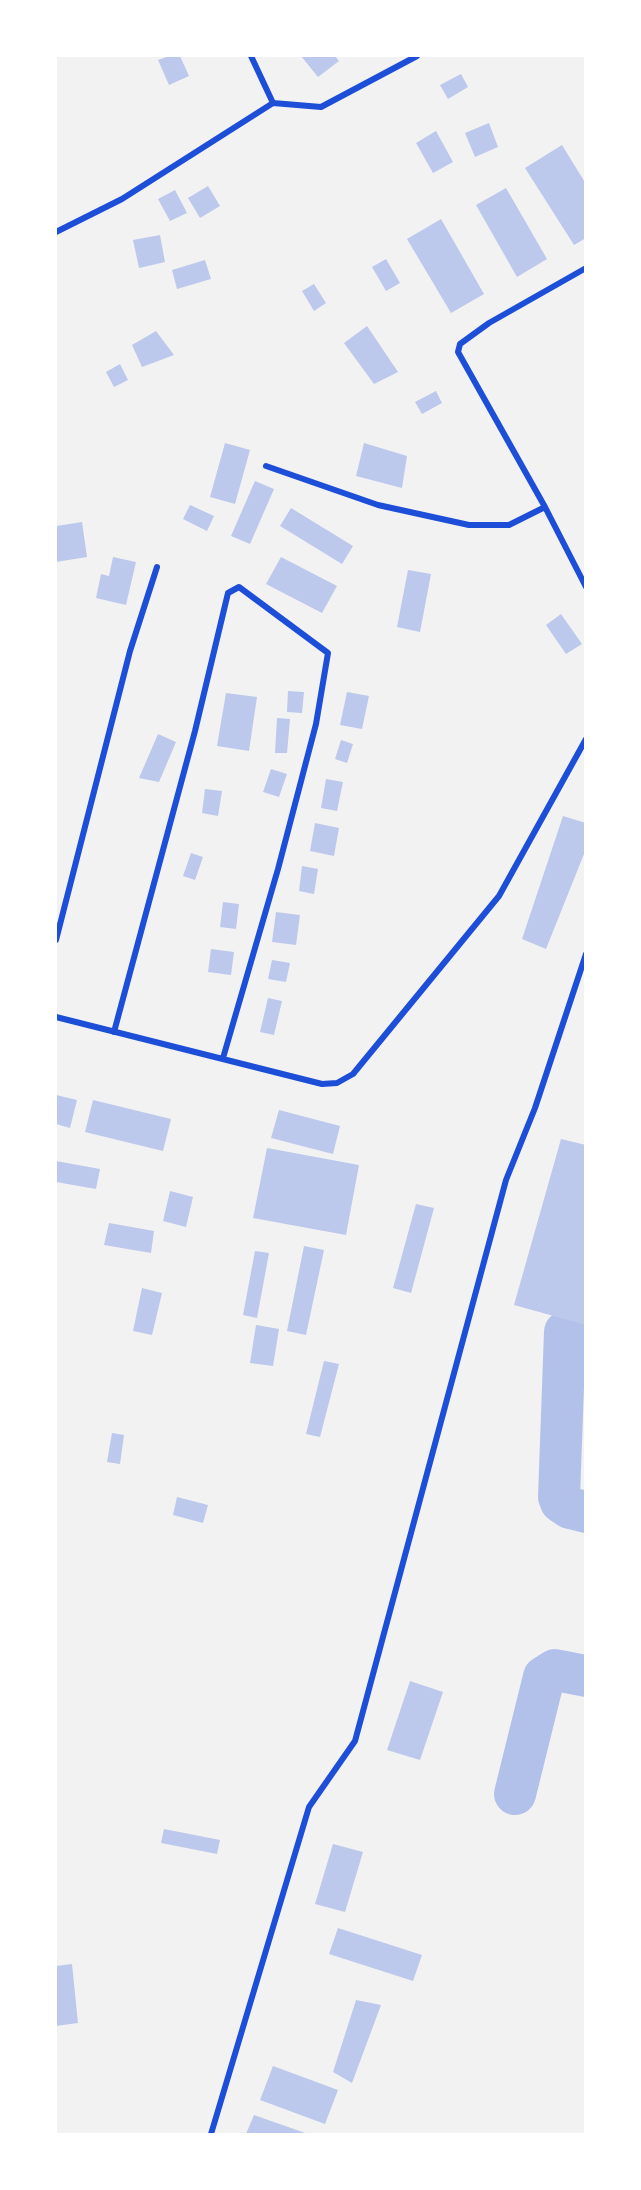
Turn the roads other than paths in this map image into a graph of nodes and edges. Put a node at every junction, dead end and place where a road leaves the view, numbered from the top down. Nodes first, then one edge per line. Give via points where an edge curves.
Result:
1 (251, 56) edge
2 (417, 56) edge
3 (273, 103) junction
4 (56, 232) edge
5 (585, 268) edge
6 (266, 466) dead end
7 (545, 507) junction
8 (157, 567) dead end
9 (585, 587) edge
10 (585, 739) edge
11 (56, 940) edge
12 (585, 954) edge
13 (56, 1017) edge
14 (114, 1032) junction
15 (223, 1058) junction
16 (211, 2134) edge

1 - 3 street
2 - 3 street via 321,107
3 - 4 street via 122,199
5 - 7 street via 489,323 460,344 458,352
6 - 7 street via 378,505 469,525 509,525
7 - 9 street
8 - 11 street via 130,651
10 - 15 street via 499,896 353,1074 338,1083 322,1083
12 - 16 street via 535,1108 506,1180 355,1741 309,1807
13 - 14 street
14 - 15 street
14 - 15 street via 228,593 239,587 328,653 313,735

